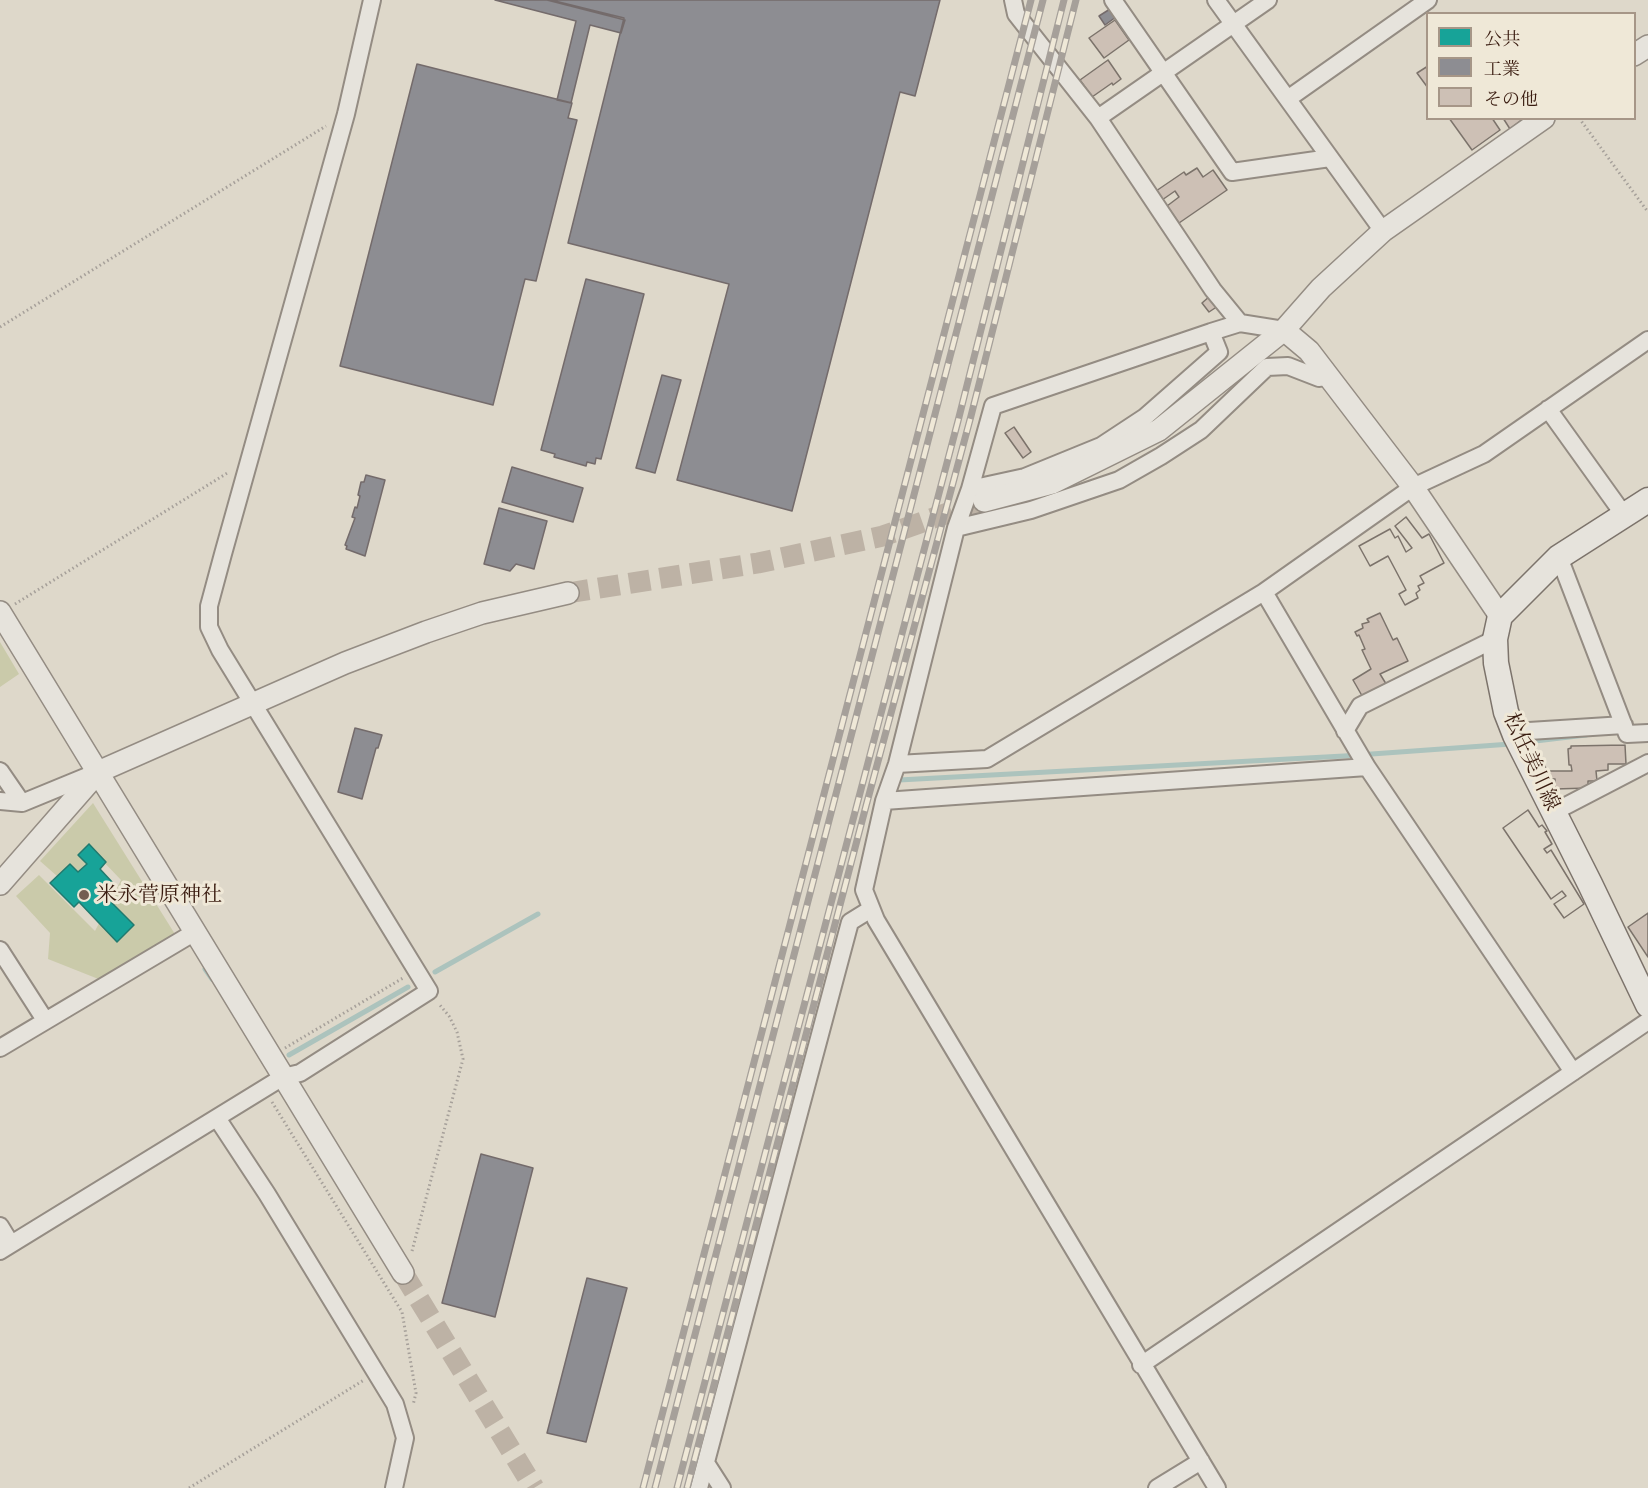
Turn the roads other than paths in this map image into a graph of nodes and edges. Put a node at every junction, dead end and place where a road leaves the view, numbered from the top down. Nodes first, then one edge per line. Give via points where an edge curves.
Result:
1 (372, 0) edge
2 (1013, 0) edge
3 (1113, 0) edge
4 (1216, 0) edge
5 (1268, 0) edge
6 (1428, 0) edge
7 (1234, 25) junction
8 (1162, 72) junction
9 (1288, 98) junction
10 (1098, 118) junction
11 (1541, 120) edge
12 (1329, 158) junction
13 (1383, 231) junction
14 (1240, 323) junction
15 (1284, 330) junction
16 (1211, 332) junction
17 (1647, 342) edge
18 (1325, 373) junction
19 (1548, 409) junction
20 (1413, 487) junction
21 (977, 495) junction
22 (1648, 500) edge
23 (1624, 515) junction
24 (956, 528) junction
25 (1559, 557) junction
26 (568, 592) tunnel mouth
27 (1264, 592) junction
28 (0, 613) edge
29 (1497, 628) junction
30 (253, 704) junction
31 (1624, 725) junction
32 (1345, 731) junction
33 (1648, 733) edge
34 (1517, 740) junction
35 (1648, 763) edge
36 (897, 764) junction
37 (1367, 767) junction
38 (0, 771) edge
39 (98, 772) junction
40 (0, 801) edge
41 (884, 801) junction
42 (22, 803) junction
43 (1554, 812) junction
44 (0, 884) edge
45 (871, 909) junction
46 (195, 932) junction
47 (0, 950) edge
48 (1648, 1005) edge
49 (45, 1020) junction
50 (1648, 1021) edge
51 (0, 1048) edge
52 (1573, 1072) junction
53 (283, 1077) junction
54 (218, 1118) junction
55 (0, 1226) edge
56 (6, 1247) edge
57 (403, 1273) tunnel mouth
58 (1141, 1365) junction
59 (1200, 1461) junction
60 (706, 1463) junction
61 (394, 1488) edge
62 (699, 1488) edge
63 (722, 1488) edge
64 (1157, 1488) edge
65 (1217, 1488) edge

1 - 30 street via 346,114 209,606 209,627
2 - 10 street via 1016,14
3 - 8 street
4 - 7 street
5 - 7 street
6 - 9 street
7 - 8 street
7 - 9 street
8 - 10 street
8 - 12 street via 1232,172
9 - 12 street
10 - 14 street via 1213,290
11 - 13 street
12 - 13 street
13 - 15 street via 1321,288
14 - 15 street
14 - 16 street
15 - 18 street via 1309,351
15 - 21 street via 1159,430 1052,483
16 - 21 street via 1220,352 1145,417 1101,446
16 - 21 street via 993,406
17 - 19 street
18 - 20 street
18 - 24 street via 1319,378 1288,366 1267,367 1202,430 1119,480 1031,510
19 - 20 street via 1484,454
19 - 23 street
20 - 27 street
20 - 29 street
21 - 24 street
22 - 23 main road
23 - 25 main road
24 - 36 street
25 - 29 main road
25 - 31 street
26 - 30 street via 482,613 426,632
27 - 32 street
27 - 36 street via 987,759
28 - 39 street
29 - 32 street via 1360,706
29 - 34 main road, 松任美川線 via 1496,663 1506,712
30 - 39 street
30 - 53 street via 429,991 300,1073
31 - 33 street via 1627,734
31 - 34 street
32 - 37 street
34 - 43 main road, 松任美川線
35 - 43 street
36 - 41 street
37 - 41 street
37 - 52 street
38 - 42 street
39 - 42 street
39 - 44 street
39 - 46 street
40 - 42 street
41 - 45 street via 864,890
43 - 48 main road, 松任美川線
45 - 58 street
45 - 60 street via 850,922
46 - 49 street
46 - 53 street
47 - 49 street
49 - 51 street
50 - 52 street
52 - 58 street
53 - 54 street
53 - 57 street
54 - 56 street
54 - 61 street via 394,1404 405,1438
55 - 56 street
58 - 59 street
59 - 64 street
59 - 65 street
60 - 62 street
60 - 63 street

